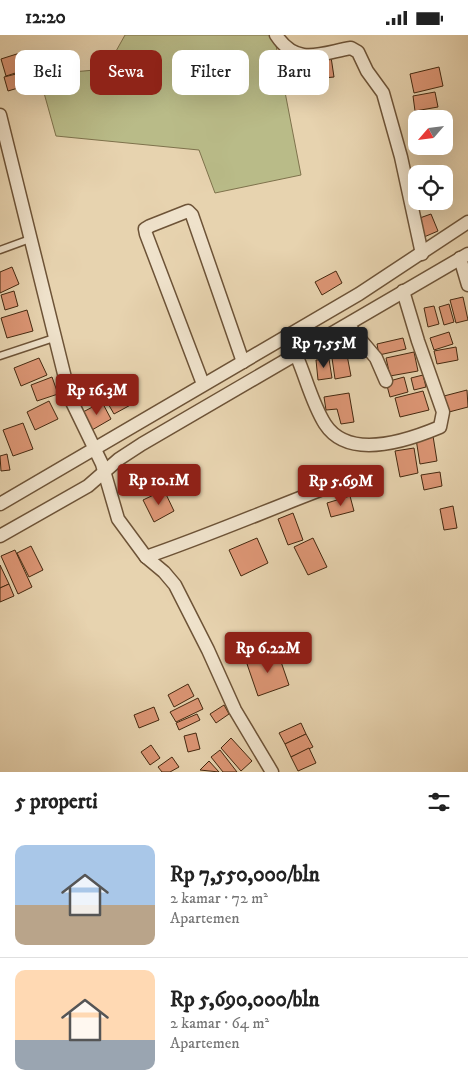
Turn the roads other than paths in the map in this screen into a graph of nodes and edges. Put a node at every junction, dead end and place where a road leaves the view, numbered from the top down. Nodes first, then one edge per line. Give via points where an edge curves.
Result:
1 (276, 35) edge
2 (0, 115) edge
3 (468, 222) edge
4 (30, 239) junction
5 (0, 250) edge
6 (422, 254) junction
7 (464, 256) edge
8 (468, 285) edge
9 (403, 291) junction
10 (348, 325) junction
11 (287, 336) junction
12 (54, 338) junction
13 (297, 353) junction
14 (0, 356) edge
15 (243, 362) junction
16 (386, 381) dead end
17 (203, 384) junction
18 (100, 459) junction
19 (336, 484) dead end
20 (0, 504) edge
21 (0, 536) edge
22 (146, 557) junction
23 (272, 772) edge

1 - 6 street via 281,43 298,54 313,57 352,48 361,57 383,93
2 - 4 street
3 - 6 street
4 - 5 lane
4 - 12 street
6 - 11 street
7 - 8 street
7 - 9 street
9 - 10 street
9 - 13 street via 443,412 440,427 401,441 354,444 341,438 326,426
10 - 13 street
10 - 16 street via 376,358
11 - 13 street
11 - 15 street
12 - 14 lane
12 - 18 street via 70,398
13 - 18 street via 142,444
15 - 17 street
15 - 17 street via 192,215 188,211 150,226 146,233
17 - 18 street
18 - 20 street
18 - 21 street via 88,486
18 - 22 street via 118,519
19 - 22 street
22 - 23 street via 164,571 181,595 235,710

